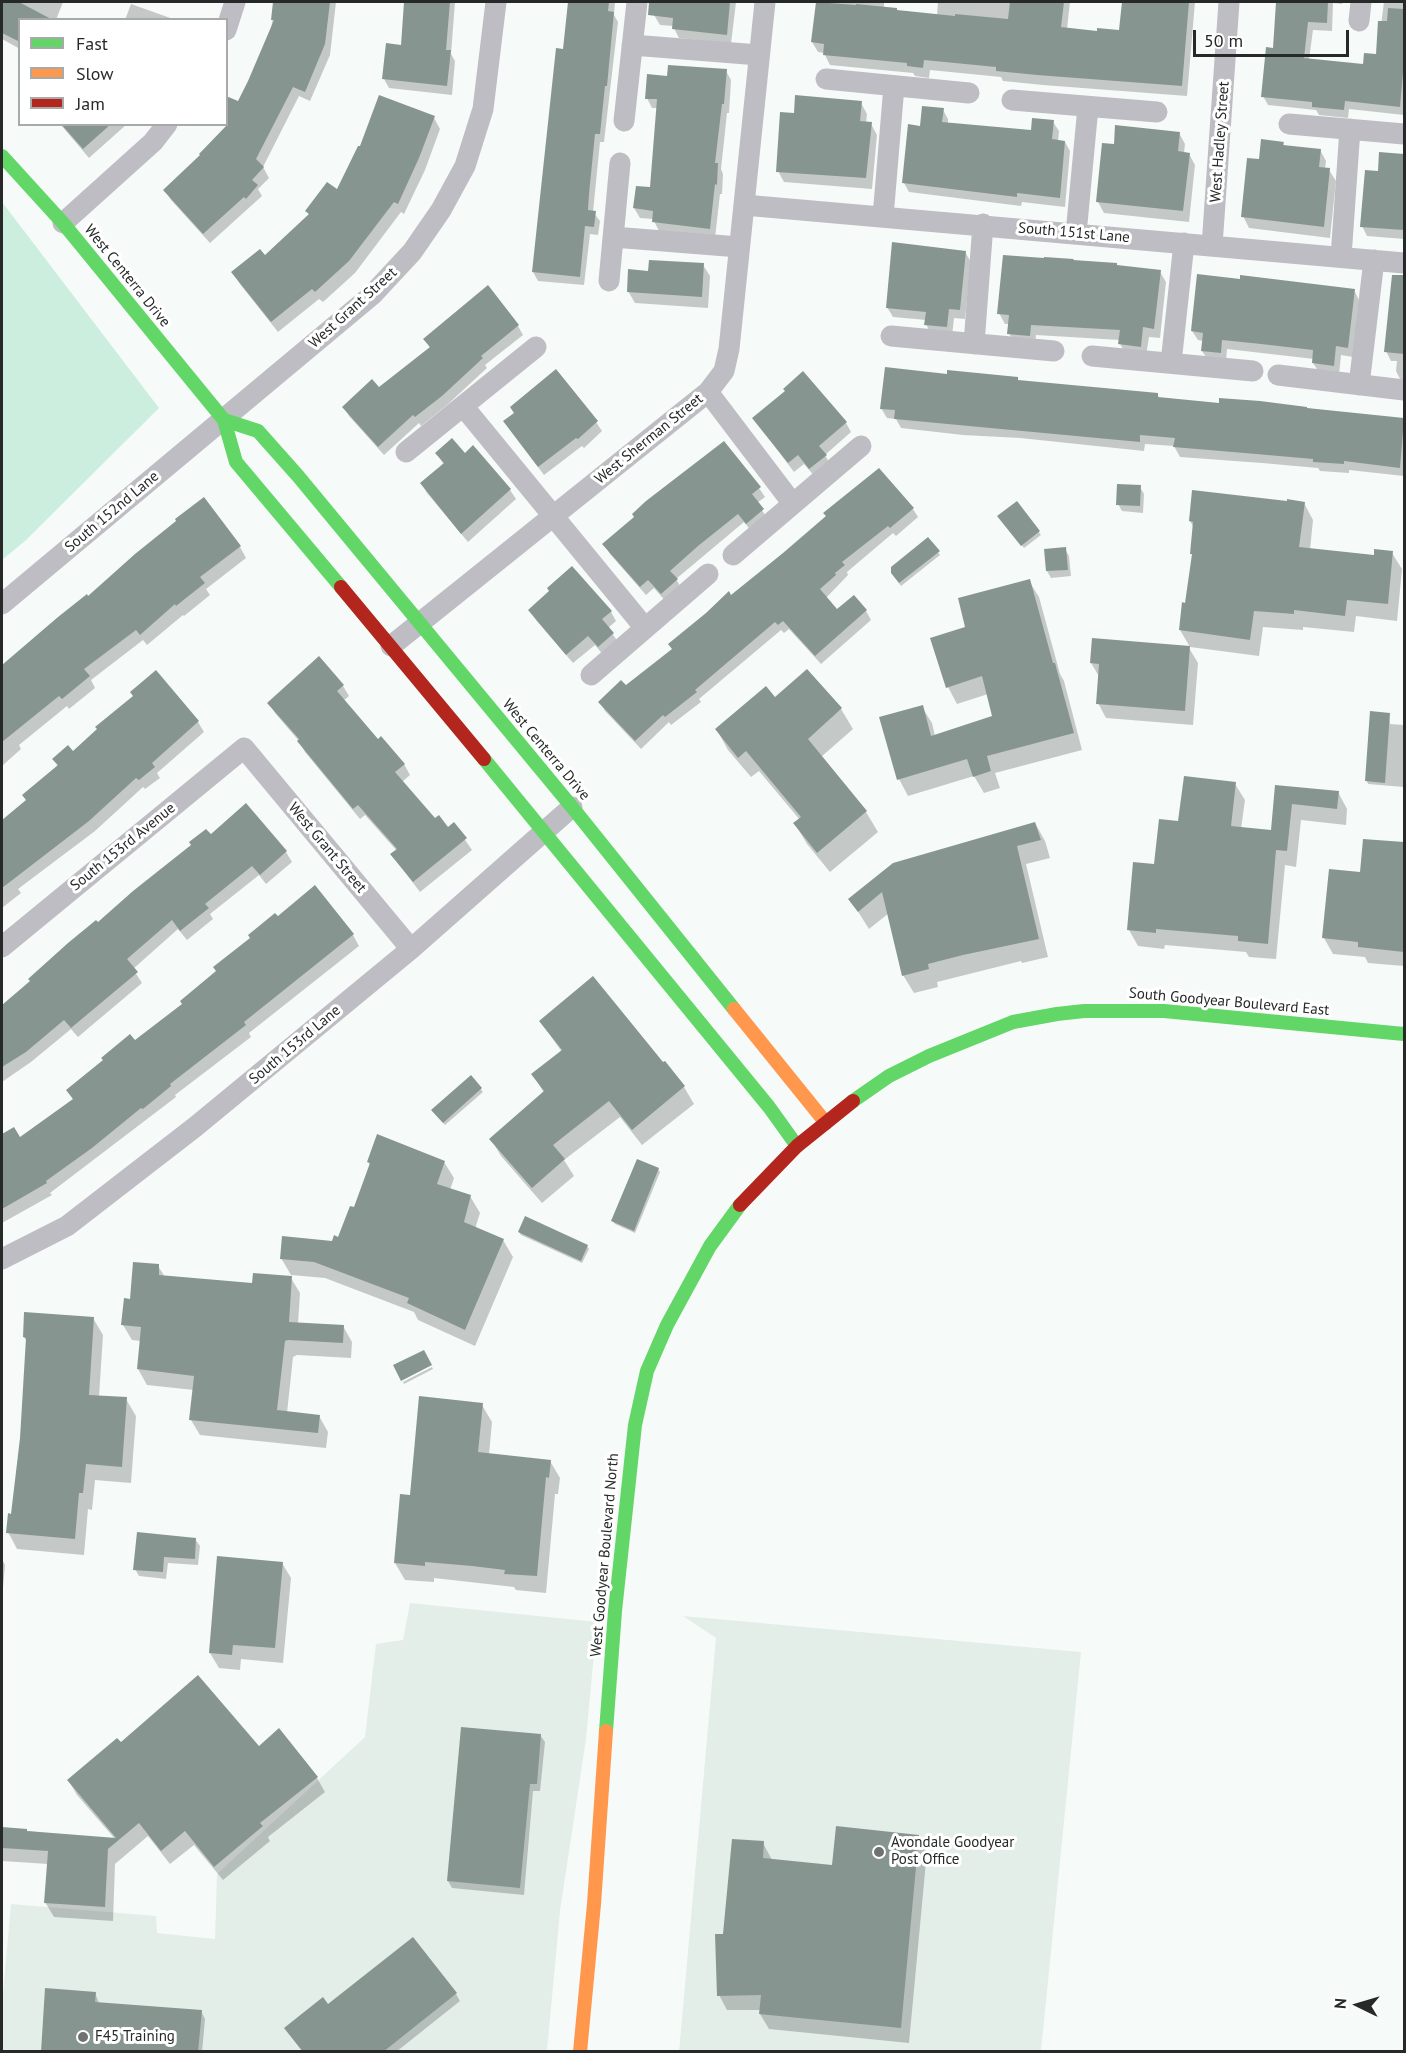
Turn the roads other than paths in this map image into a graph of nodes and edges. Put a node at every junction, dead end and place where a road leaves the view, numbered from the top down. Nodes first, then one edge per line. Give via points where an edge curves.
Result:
1 (235, 2) edge
2 (496, 2) edge
3 (637, 2) edge
4 (765, 2) edge
5 (1229, 2) edge
6 (228, 24) edge
7 (632, 45) junction
8 (759, 55) junction
9 (826, 79) dead end
10 (894, 86) junction
11 (969, 93) dead end
12 (1012, 100) dead end
13 (1088, 106) junction
14 (1157, 112) dead end
15 (624, 121) dead end
16 (1288, 123) dead end
17 (165, 126) edge
18 (1350, 129) junction
19 (1404, 134) edge
20 (2, 156) edge
21 (620, 163) dead end
22 (744, 205) junction
23 (883, 217) junction
24 (63, 223) junction
25 (983, 225) junction
26 (1076, 234) junction
27 (613, 237) junction
28 (1184, 243) junction
29 (1212, 246) junction
30 (739, 248) junction
31 (1341, 257) junction
32 (1374, 260) junction
33 (1404, 263) edge
34 (609, 281) dead end
35 (891, 336) dead end
36 (974, 344) junction
37 (536, 347) dead end
38 (1054, 351) dead end
39 (1092, 356) dead end
40 (1171, 363) junction
41 (1253, 371) dead end
42 (1278, 375) dead end
43 (1359, 384) junction
44 (1404, 390) edge
45 (708, 392) junction
46 (463, 406) junction
47 (224, 420) junction
48 (861, 446) dead end
49 (406, 452) dead end
50 (793, 504) junction
51 (552, 516) junction
52 (733, 555) dead end
53 (708, 574) dead end
54 (2, 604) edge
55 (419, 623) junction
56 (645, 628) junction
57 (392, 646) junction
58 (591, 675) dead end
59 (244, 748) joint
60 (572, 807) junction
61 (544, 831) junction
62 (2, 947) edge
63 (411, 949) junction
64 (1404, 1034) edge
65 (826, 1123) junction
66 (797, 1146) junction
67 (2, 1259) edge
68 (580, 2052) edge

1 - 6 street
2 - 47 street, West Grant Street via 483,109 465,166 441,210 412,252 372,295
3 - 7 street
4 - 8 street, West Sherman Street
5 - 29 street, West Hadley Street
7 - 8 street
7 - 15 street
8 - 22 street, West Sherman Street
9 - 10 street
10 - 11 street
10 - 23 street
12 - 13 street
13 - 14 street
13 - 26 street
16 - 18 street
17 - 24 street via 153,142
18 - 19 street
18 - 31 street
20 - 24 street, West Centerra Drive
21 - 27 street
22 - 23 street, South 151st Lane
22 - 30 street, West Sherman Street
23 - 25 street, South 151st Lane
24 - 47 street, West Centerra Drive
25 - 26 street, South 151st Lane
25 - 36 street
26 - 28 street, South 151st Lane
27 - 30 street
27 - 34 street
28 - 29 street, South 151st Lane
28 - 40 street
29 - 31 street, South 151st Lane
30 - 45 street, West Sherman Street via 729,349 724,371
31 - 32 street, South 151st Lane
32 - 33 street, South 151st Lane
32 - 43 street
35 - 36 street
36 - 38 street
37 - 46 street
39 - 40 street
40 - 41 street
42 - 43 street
43 - 44 street
45 - 50 street
45 - 51 street, West Sherman Street
46 - 49 street
46 - 51 street
47 - 54 street, South 152nd Lane
47 - 55 street, West Centerra Drive via 258,431
47 - 57 street, West Centerra Drive via 236,462
48 - 50 street
50 - 52 street
51 - 55 street, West Sherman Street
51 - 56 street
53 - 56 street
55 - 57 street, West Sherman Street
55 - 60 street, West Centerra Drive
56 - 58 street
57 - 61 street, West Centerra Drive
59 - 62 street, South 153rd Avenue
59 - 63 street, West Grant Street
60 - 61 street, South 153rd Lane
60 - 65 street, West Centerra Drive
61 - 63 street, South 153rd Lane
61 - 66 street, West Centerra Drive
63 - 67 street, South 153rd Lane via 195,1127 67,1226
64 - 65 street, South Goodyear Boulevard East via 1164,1011 1057,1014 1013,1022 928,1056 890,1076
65 - 66 street, West Goodyear Boulevard North
66 - 68 street, West Goodyear Boulevard North via 736,1209 710,1246 647,1371 634,1425

